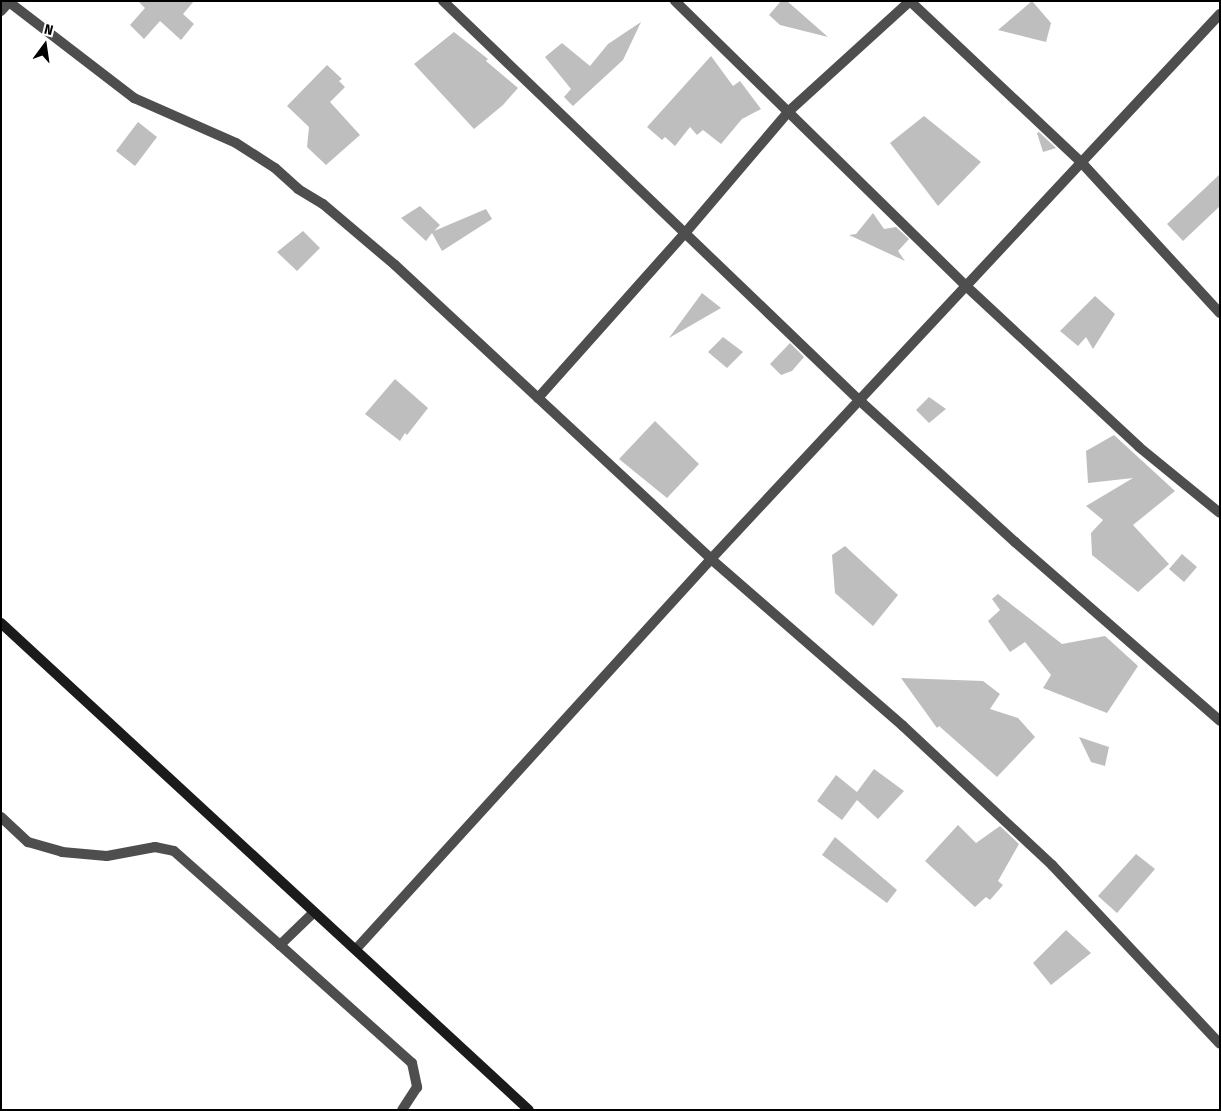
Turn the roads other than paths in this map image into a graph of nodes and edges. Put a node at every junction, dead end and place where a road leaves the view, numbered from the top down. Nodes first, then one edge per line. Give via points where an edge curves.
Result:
1 (443, 1) edge
2 (675, 1) edge
3 (910, 1) edge
4 (9, 2) edge
5 (1, 11) edge
6 (1220, 14) edge
7 (788, 112) junction
8 (1081, 162) junction
9 (686, 232) junction
10 (966, 286) junction
11 (1220, 313) edge
12 (538, 398) junction
13 (860, 400) junction
14 (1220, 513) edge
15 (711, 559) junction
16 (1, 622) edge
17 (1220, 721) edge
18 (1, 817) edge
19 (314, 912) junction
20 (280, 945) junction
21 (356, 949) junction
22 (1220, 1044) edge
23 (402, 1110) edge
24 (528, 1110) edge

1 - 9 street
2 - 7 street
3 - 7 street
3 - 8 street
4 - 5 street
4 - 12 street via 134,98 236,143 275,168 395,265
6 - 8 street
7 - 9 street
7 - 10 street
8 - 10 street
8 - 11 street
9 - 12 street
9 - 13 street
10 - 13 street
10 - 14 street via 1139,447
12 - 15 street
13 - 15 street
13 - 17 street via 1014,542
15 - 21 street
15 - 22 street via 903,726 1052,865
16 - 19 street
18 - 20 street via 28,842 62,852 107,856 155,847 174,851
19 - 20 street
19 - 21 street
20 - 23 street via 412,1063 417,1087
21 - 24 street

